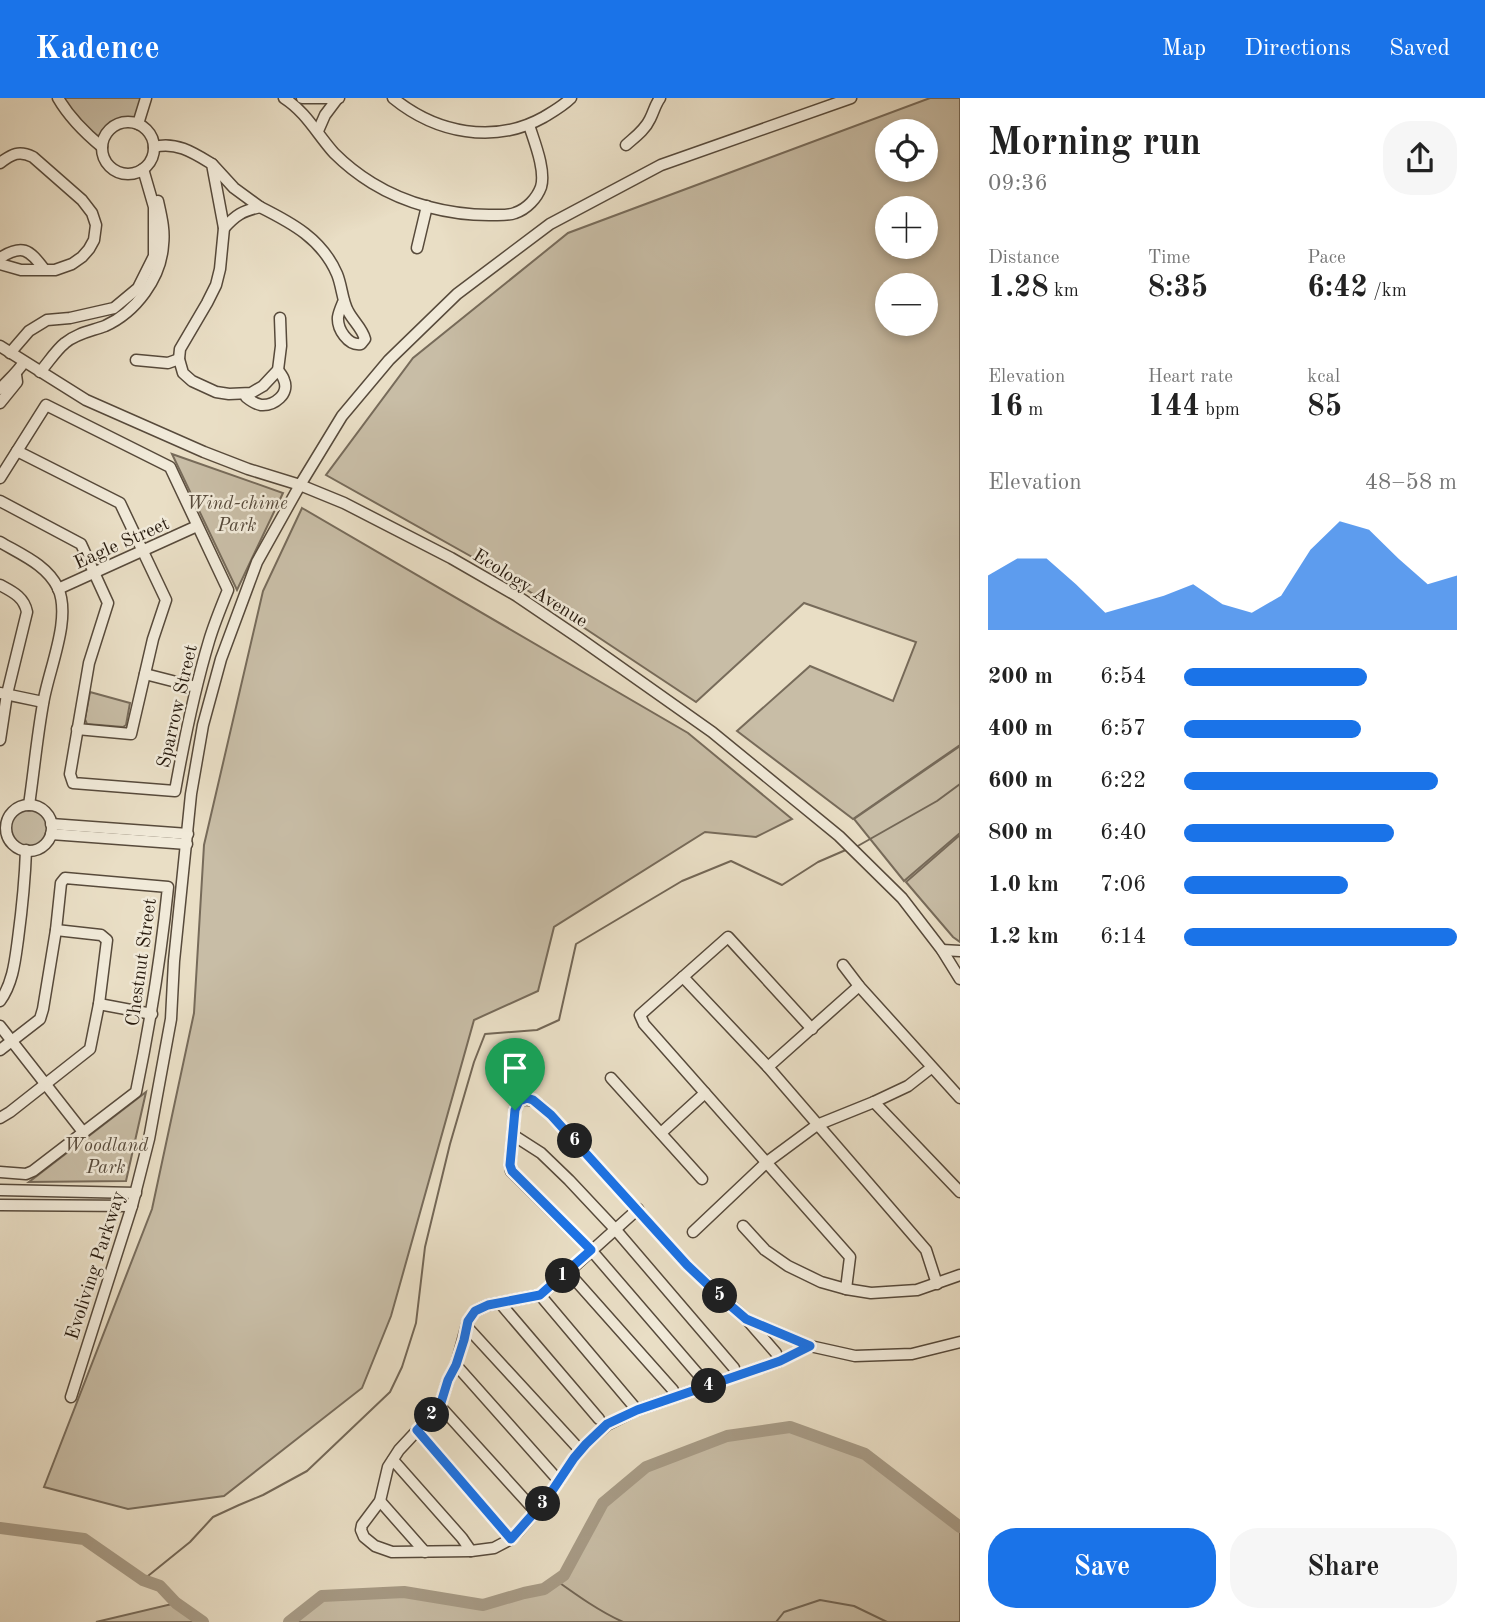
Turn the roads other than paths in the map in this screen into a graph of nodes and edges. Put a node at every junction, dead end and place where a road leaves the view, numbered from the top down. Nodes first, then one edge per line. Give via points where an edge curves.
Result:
1 (58, 98) edge
2 (146, 98) edge
3 (285, 98) edge
4 (301, 98) edge
5 (338, 98) edge
6 (393, 98) edge
7 (571, 98) edge
8 (851, 98) edge
9 (655, 100) edge
10 (138, 124) junction
11 (529, 125) junction
12 (318, 131) junction
13 (626, 145) dead end
14 (102, 147) junction
15 (154, 147) junction
16 (0, 163) edge
17 (212, 164) junction
18 (144, 168) junction
19 (427, 206) junction
20 (260, 207) junction
21 (224, 228) junction
22 (417, 248) dead end
23 (0, 258) edge
24 (0, 264) edge
25 (44, 269) junction
26 (344, 300) dead end
27 (280, 318) dead end
28 (0, 346) edge
29 (10, 353) junction
30 (179, 359) junction
31 (136, 360) dead end
32 (24, 362) junction
33 (278, 370) junction
34 (40, 372) junction
35 (16, 375) junction
36 (0, 390) edge
37 (246, 394) junction
38 (0, 403) edge
39 (17, 451) junction
40 (0, 478) edge
41 (300, 485) junction
42 (0, 501) edge
43 (197, 526) junction
44 (0, 542) edge
45 (144, 551) junction
46 (94, 574) junction
47 (0, 585) edge
48 (58, 589) junction
49 (145, 674) junction
50 (197, 687) junction
51 (3, 694) edge
52 (43, 702) junction
53 (77, 729) junction
54 (0, 740) edge
55 (29, 805) junction
56 (51, 829) junction
57 (187, 839) junction
58 (26, 850) junction
59 (56, 930) junction
60 (942, 950) junction
61 (960, 951) edge
62 (844, 965) dead end
63 (683, 977) junction
64 (960, 979) edge
65 (859, 986) junction
66 (0, 1002) edge
67 (99, 1004) junction
68 (152, 1014) junction
69 (0, 1026) edge
70 (812, 1029) junction
71 (12, 1041) junction
72 (0, 1051) edge
73 (768, 1067) junction
74 (931, 1068) junction
75 (611, 1078) dead end
76 (46, 1085) junction
77 (705, 1093) junction
78 (960, 1098) edge
79 (874, 1102) junction
80 (0, 1118) edge
81 (817, 1125) junction
82 (83, 1132) junction
83 (661, 1133) junction
84 (513, 1135) junction
85 (767, 1163) junction
86 (0, 1172) edge
87 (702, 1178) dead end
88 (0, 1190) edge
89 (960, 1192) edge
90 (136, 1193) junction
91 (0, 1205) edge
92 (132, 1206) junction
93 (638, 1209) junction
94 (743, 1226) dead end
95 (615, 1229) junction
96 (694, 1232) dead end
97 (591, 1250) junction
98 (568, 1272) junction
99 (960, 1275) edge
100 (937, 1284) junction
101 (846, 1289) junction
102 (540, 1295) junction
103 (500, 1303) junction
104 (746, 1319) junction
105 (467, 1327) junction
106 (960, 1342) edge
107 (810, 1346) junction
108 (776, 1353) dead end
109 (456, 1365) junction
110 (734, 1367) dead end
111 (704, 1380) dead end
112 (673, 1391) dead end
113 (71, 1397) dead end
114 (440, 1406) junction
115 (637, 1410) junction
116 (599, 1419) dead end
117 (417, 1430) junction
118 (580, 1450) junction
119 (393, 1460) junction
120 (559, 1480) junction
121 (380, 1501) junction
122 (536, 1512) junction
123 (511, 1539) junction
124 (471, 1551) junction
125 (425, 1552) junction

1 - 14 street
2 - 10 street
3 - 4 street
3 - 12 street
4 - 5 street
5 - 12 street
6 - 11 street via 422,118 456,130 491,132
7 - 11 street
8 - 41 street, Evoliving Parkway via 661,165 550,224 457,295 389,360 342,416
9 - 13 street via 650,120
10 - 14 street via 114,126
10 - 15 street via 151,136
11 - 19 street via 542,180 528,205 504,215 468,215
12 - 19 street via 334,153 371,182
14 - 18 street via 112,168 127,174
15 - 17 street via 183,148
15 - 18 street
16 - 25 street via 17,153 31,156 92,213 96,225 89,249 72,264
17 - 20 street
17 - 21 street
18 - 29 street via 154,207 154,256 138,288 114,308 47,320 29,331
18 - 34 street via 162,220 164,243 156,274 134,306 106,325 66,342
19 - 22 street
20 - 21 street via 236,216
20 - 26 street via 317,243 337,273
21 - 30 street via 216,285 180,349
23 - 25 street via 24,250
24 - 25 street via 21,270
27 - 33 street
28 - 29 street, Ecology Avenue
29 - 32 street, Ecology Avenue
30 - 31 street via 168,363
30 - 37 street via 183,373 192,381 216,392
32 - 34 street, Ecology Avenue
32 - 35 street
33 - 37 street via 263,386
33 - 37 street via 285,390 275,402 260,405
34 - 41 street, Ecology Avenue via 86,400 204,452
35 - 36 street
35 - 38 street via 17,382
39 - 40 street, Sparrow Street
39 - 43 street, Sparrow Street via 46,405 170,467
39 - 45 street via 120,503
41 - 57 street, Evoliving Parkway via 257,562 221,659 203,725
41 - 60 street, Ecology Avenue via 386,524 527,603 712,732 870,865
42 - 46 street, Sparrow Street via 81,544
43 - 45 street, Eagle Street
43 - 50 street, Sparrow Street via 228,590
44 - 48 street via 35,562
45 - 46 street, Eagle Street
45 - 49 street via 166,600
46 - 48 street, Eagle Street
46 - 53 street, Sparrow Street via 108,603 89,663
47 - 51 street via 16,594 27,612
48 - 52 street via 63,606 61,631
49 - 50 street
49 - 53 street via 131,734
50 - 53 street, Sparrow Street via 175,791 73,783 70,774
51 - 52 street
51 - 54 street
52 - 55 street
55 - 56 street via 43,811
55 - 58 street via 11,813 6,826 9,839
56 - 57 street
56 - 58 street via 42,846
57 - 90 street, Evoliving Parkway via 171,1019
58 - 66 street via 14,971
59 - 67 street via 101,935 107,940
59 - 68 street, Chestnut Street via 65,878 168,887
59 - 71 street, Chestnut Street via 40,1019
60 - 61 street
60 - 64 street, Ecology Avenue
62 - 65 street
63 - 70 street via 728,937
63 - 73 street
63 - 77 street via 640,1015
65 - 70 street
65 - 74 street
67 - 68 street
67 - 76 street via 90,1049
68 - 82 street, Chestnut Street via 136,1092
69 - 71 street
70 - 73 street
71 - 72 street, Chestnut Street
71 - 76 street
73 - 81 street
74 - 78 street
74 - 79 street via 908,1086
75 - 83 street
76 - 80 street
76 - 82 street
77 - 83 street
77 - 85 street
79 - 81 street
79 - 89 street
81 - 85 street
81 - 100 street via 926,1250
82 - 86 street, Chestnut Street via 33,1171
83 - 87 street
84 - 93 street via 519,1101 533,1100
84 - 95 street via 541,1153
84 - 97 street via 512,1171
85 - 96 street
85 - 101 street via 850,1257
88 - 90 street
90 - 92 street, Evoliving Parkway
91 - 92 street
92 - 113 street, Evoliving Parkway
93 - 95 street
93 - 104 street via 687,1265
94 - 101 street via 788,1266
95 - 97 street
95 - 110 street
97 - 98 street
97 - 111 street
98 - 102 street
98 - 112 street
99 - 100 street
100 - 101 street via 893,1292
102 - 103 street
102 - 115 street
103 - 105 street via 475,1311
103 - 116 street
104 - 107 street
104 - 108 street
105 - 109 street
105 - 118 street
106 - 107 street via 912,1354 855,1356
107 - 115 street via 780,1361
109 - 114 street
109 - 120 street
114 - 117 street
114 - 122 street
115 - 118 street via 607,1424
117 - 119 street
117 - 123 street
118 - 120 street
119 - 121 street
119 - 124 street
120 - 122 street
121 - 125 street
121 - 125 street via 362,1525 364,1536 392,1552
122 - 123 street
123 - 124 street via 494,1548
124 - 125 street

